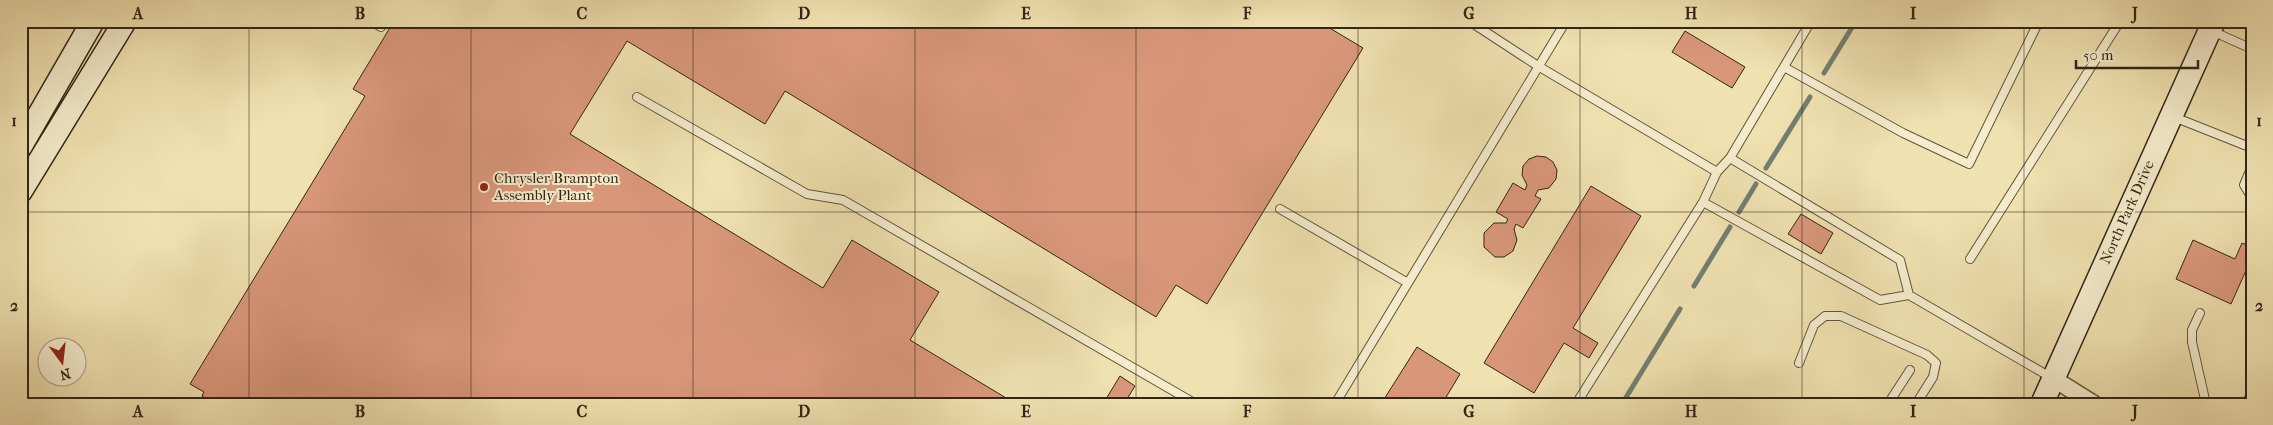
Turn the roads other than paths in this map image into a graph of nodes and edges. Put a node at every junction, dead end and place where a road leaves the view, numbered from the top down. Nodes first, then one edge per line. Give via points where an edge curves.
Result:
1 (93, 21) edge
2 (125, 21) edge
3 (371, 21) edge
4 (385, 21) edge
5 (1469, 21) edge
6 (1566, 21) edge
7 (1811, 21) edge
8 (2039, 21) edge
9 (2120, 21) edge
10 (2212, 26) edge
11 (2252, 48) edge
12 (1538, 66) junction
13 (1784, 67) junction
14 (636, 96) dead end
15 (2170, 116) junction
16 (21, 146) edge
17 (2252, 148) edge
18 (1730, 158) junction
19 (2252, 166) edge
20 (1717, 172) junction
21 (21, 191) edge
22 (2252, 198) edge
23 (1703, 202) junction
24 (1280, 209) dead end
25 (1970, 259) dead end
26 (1408, 282) junction
27 (1909, 295) junction
28 (2200, 314) dead end
29 (1798, 363) dead end
30 (1910, 370) dead end
31 (2054, 378) junction
32 (2252, 392) edge
33 (1196, 404) edge
34 (1335, 404) edge
35 (1576, 404) edge
36 (1888, 404) edge
37 (1916, 404) edge
38 (2042, 404) edge
39 (2094, 404) edge
40 (2206, 404) edge
41 (2246, 404) edge

1 - 16 main road
2 - 21 main road
3 - 4 lane via 382,27
5 - 12 lane
6 - 12 lane
7 - 13 lane
8 - 13 lane via 1969,164 1903,133
9 - 25 lane
10 - 11 lane
10 - 15 main road, North Park Drive
12 - 20 lane
12 - 26 lane
13 - 18 lane
14 - 33 lane via 807,194 843,200
15 - 17 lane
15 - 31 main road, North Park Drive
18 - 20 lane
18 - 27 lane via 1900,260
19 - 22 lane via 2244,185
20 - 23 lane
23 - 27 lane via 1880,300
23 - 35 lane
24 - 26 lane
26 - 34 lane
27 - 31 lane
28 - 40 lane via 2192,330 2192,342
29 - 37 lane via 1814,325 1825,316 1841,316 1928,355 1936,363 1933,377
30 - 36 lane
31 - 38 main road, North Park Drive
31 - 39 street
32 - 41 lane

